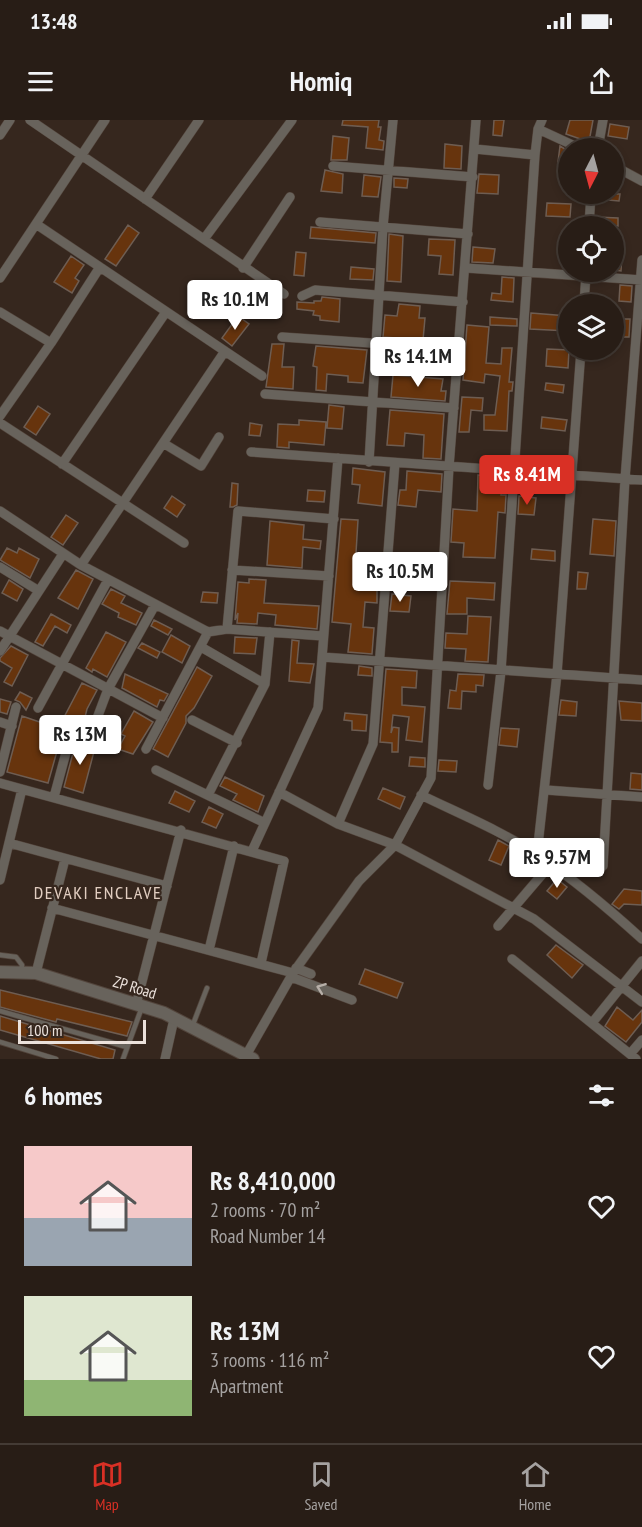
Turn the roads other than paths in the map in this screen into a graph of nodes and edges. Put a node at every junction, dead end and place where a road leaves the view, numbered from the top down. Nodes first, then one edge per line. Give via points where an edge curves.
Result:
1 (10, 120) edge
2 (30, 120) edge
3 (105, 120) edge
4 (199, 120) edge
5 (292, 120) edge
6 (393, 120) edge
7 (476, 120) edge
8 (603, 120) edge
9 (540, 124) edge
10 (0, 135) edge
11 (563, 138) edge
12 (600, 138) edge
13 (475, 149) junction
14 (82, 155) junction
15 (535, 155) junction
16 (333, 166) dead end
17 (389, 171) junction
18 (624, 171) edge
19 (473, 177) junction
20 (642, 181) edge
21 (290, 197) dead end
22 (145, 199) junction
23 (320, 222) dead end
24 (36, 224) junction
25 (383, 226) junction
26 (468, 234) junction
27 (204, 239) junction
28 (642, 260) edge
29 (100, 267) junction
30 (243, 268) junction
31 (466, 268) junction
32 (527, 273) junction
33 (558, 274) edge
34 (0, 278) edge
35 (624, 278) edge
36 (641, 280) edge
37 (284, 294) dead end
38 (302, 296) dead end
39 (380, 296) junction
40 (463, 302) junction
41 (0, 312) edge
42 (166, 312) junction
43 (282, 337) dead end
44 (51, 343) junction
45 (378, 343) junction
46 (459, 349) junction
47 (225, 351) junction
48 (580, 360) edge
49 (262, 376) dead end
50 (265, 394) dead end
51 (373, 402) junction
52 (454, 408) junction
53 (0, 416) edge
54 (0, 423) edge
55 (219, 437) dead end
56 (163, 443) junction
57 (251, 452) dead end
58 (338, 458) junction
59 (369, 462) junction
60 (395, 463) junction
61 (62, 464) junction
62 (449, 467) junction
63 (512, 471) junction
64 (571, 475) junction
65 (625, 479) junction
66 (642, 480) edge
67 (122, 504) junction
68 (0, 511) edge
69 (334, 519) junction
70 (184, 543) dead end
71 (63, 554) junction
72 (81, 565) junction
73 (0, 567) edge
74 (232, 570) junction
75 (329, 576) junction
76 (108, 580) junction
77 (39, 591) junction
78 (154, 605) junction
79 (227, 629) junction
80 (0, 631) edge
81 (208, 632) junction
82 (270, 632) junction
83 (9, 636) junction
84 (323, 636) junction
85 (201, 647) junction
86 (0, 651) edge
87 (322, 657) junction
88 (379, 663) junction
89 (61, 664) junction
90 (439, 667) junction
91 (501, 671) junction
92 (557, 674) junction
93 (615, 678) junction
94 (642, 680) edge
95 (265, 684) junction
96 (108, 689) junction
97 (16, 708) dead end
98 (38, 708) dead end
99 (163, 718) junction
100 (192, 720) dead end
101 (0, 722) edge
102 (12, 726) junction
103 (71, 734) dead end
104 (90, 737) dead end
105 (237, 743) junction
106 (146, 749) dead end
107 (156, 770) dead end
108 (0, 772) edge
109 (0, 783) edge
110 (488, 785) dead end
111 (22, 789) junction
112 (546, 790) junction
113 (279, 792) junction
114 (208, 795) junction
115 (421, 795) junction
116 (609, 796) junction
117 (54, 797) junction
118 (642, 797) edge
119 (265, 824) junction
120 (338, 824) junction
121 (181, 830) junction
122 (9, 843) junction
123 (395, 845) junction
124 (234, 846) junction
125 (252, 851) junction
126 (537, 855) junction
127 (65, 859) junction
128 (551, 864) junction
129 (603, 866) dead end
130 (0, 880) edge
131 (166, 886) junction
132 (52, 908) junction
133 (513, 908) junction
134 (498, 926) dead end
135 (153, 936) junction
136 (642, 939) edge
137 (209, 950) junction
138 (0, 955) edge
139 (512, 960) dead end
140 (642, 961) edge
141 (261, 963) junction
142 (0, 972) edge
143 (21, 972) junction
144 (36, 973) junction
145 (293, 973) junction
146 (311, 974) dead end
147 (622, 986) junction
148 (207, 988) dead end
149 (352, 1000) dead end
150 (642, 1002) edge
151 (139, 1006) junction
152 (0, 1011) edge
153 (174, 1019) junction
154 (592, 1023) junction
155 (192, 1028) junction
156 (642, 1040) edge
157 (0, 1042) edge
158 (127, 1047) junction
159 (248, 1057) edge
160 (633, 1057) edge
161 (56, 1059) edge
162 (123, 1059) edge
163 (165, 1059) edge

1 - 10 street
2 - 14 street
3 - 14 street
4 - 22 street
5 - 27 street
6 - 17 street
7 - 13 street
8 - 12 street
9 - 11 street
9 - 15 street
13 - 15 street
13 - 19 street
14 - 22 street
14 - 24 street
15 - 32 street
16 - 17 street
17 - 19 street
17 - 25 street
18 - 20 street
19 - 26 street
21 - 30 street
22 - 27 street
23 - 25 street
24 - 29 street
24 - 34 street
25 - 26 street
25 - 39 street
26 - 31 street
27 - 30 street
28 - 36 street
29 - 42 street
29 - 44 street
30 - 37 street
31 - 32 street
31 - 40 street
32 - 33 street
32 - 63 street
35 - 36 street
36 - 65 street
38 - 39 street via 315,290
39 - 40 street
39 - 45 street
40 - 46 street
41 - 44 street
42 - 47 street
42 - 61 street
43 - 45 street
44 - 53 street
45 - 46 street
45 - 51 street
46 - 52 street
47 - 49 street
47 - 56 street
48 - 64 street
50 - 51 street
51 - 52 street
51 - 59 street
52 - 62 street
54 - 61 street
55 - 56 street via 201,466
56 - 67 street
57 - 58 street
58 - 59 street
58 - 69 street
59 - 60 street
60 - 62 street
60 - 88 street
61 - 67 street
62 - 63 street
62 - 90 street
63 - 64 street
63 - 91 street
64 - 65 street
64 - 92 street
65 - 66 street
65 - 93 street
67 - 70 street
67 - 72 street
68 - 71 street
69 - 74 street via 238,511
69 - 75 street
71 - 72 street
71 - 77 street
72 - 76 street
73 - 77 street
74 - 75 street
74 - 79 street
75 - 84 street
76 - 78 street
76 - 89 street
77 - 83 street
78 - 81 street
78 - 96 street
79 - 81 street
79 - 82 street
80 - 83 street
81 - 85 street
82 - 84 street
82 - 95 street
83 - 86 street
83 - 89 street
84 - 87 street
85 - 95 street
85 - 99 street
87 - 88 street
87 - 113 street via 318,708
88 - 90 street
88 - 120 street via 373,744
89 - 96 street
89 - 98 street
90 - 91 street
90 - 115 street via 431,778
91 - 92 street
91 - 110 street
92 - 93 street
92 - 112 street
93 - 94 street
93 - 116 street
95 - 105 street
96 - 99 street
96 - 104 street
97 - 102 street
99 - 106 street
100 - 105 street
101 - 102 street
102 - 108 street
103 - 117 street
105 - 114 street
107 - 114 street
109 - 111 street
111 - 117 street
111 - 122 street
112 - 116 street
112 - 126 street
113 - 119 street
113 - 120 street
114 - 119 street
115 - 123 street
115 - 126 street
116 - 118 street
116 - 129 street
117 - 121 street
119 - 125 street
120 - 123 street
121 - 124 street
121 - 131 street
122 - 127 street
122 - 130 street
123 - 133 street
123 - 145 street via 359,881
124 - 125 street
124 - 137 street
125 - 141 street via 284,861
126 - 128 street
127 - 131 street
127 - 132 street
128 - 133 street
128 - 136 street via 597,898
131 - 135 street
132 - 135 street
132 - 144 street
133 - 134 street
133 - 147 street via 534,919
135 - 137 street
135 - 151 street
137 - 141 street
138 - 143 lane via 20,960
139 - 154 street
140 - 147 street
141 - 145 street
142 - 143 street, ZP Road
143 - 144 street, ZP Road
144 - 151 street, ZP Road
145 - 146 street
149 -> 145 street
145 - 159 street
147 - 150 street
147 - 154 street
148 - 155 lane
151 - 153 street, ZP Road
151 - 158 lane
152 - 158 lane
153 - 155 street, ZP Road
153 - 163 street
154 - 160 street
155 - 159 street, ZP Road
156 - 160 street
157 - 161 lane
158 - 162 lane

